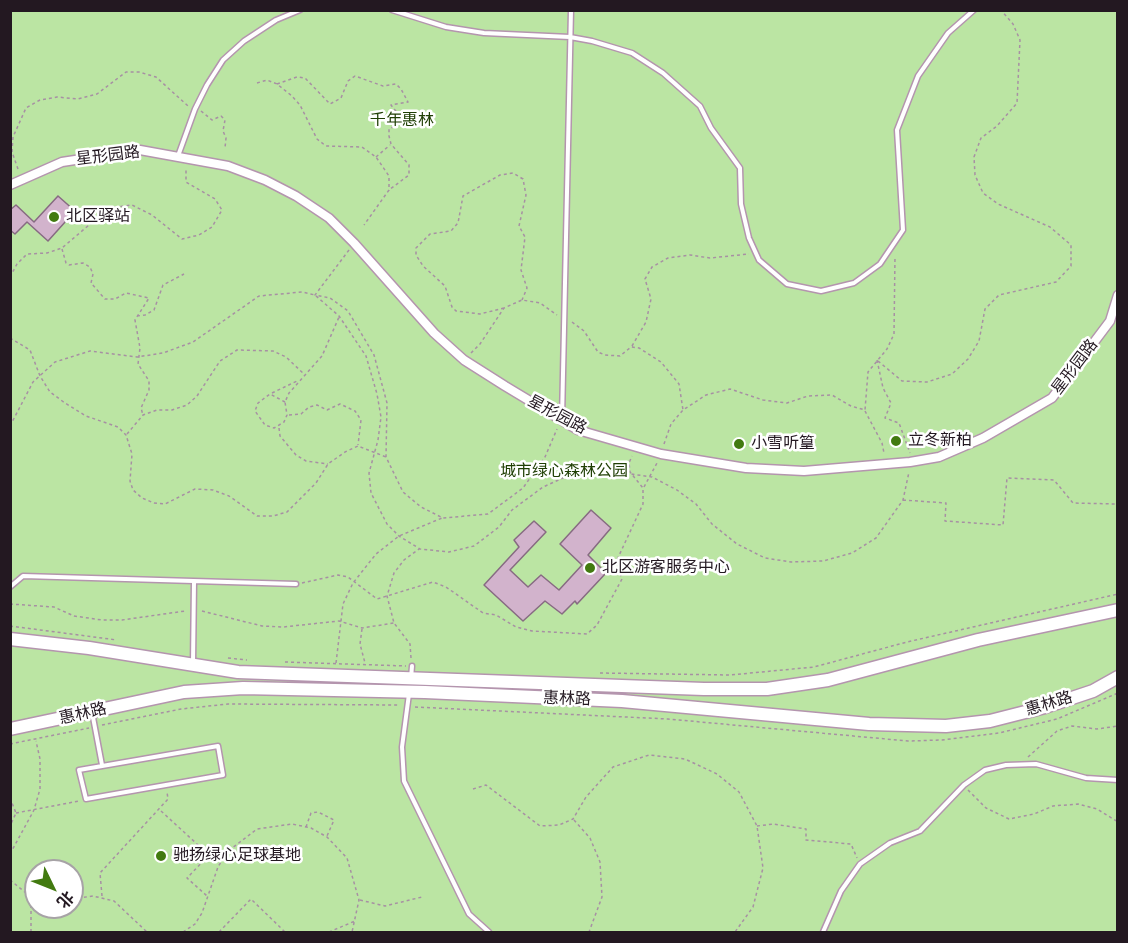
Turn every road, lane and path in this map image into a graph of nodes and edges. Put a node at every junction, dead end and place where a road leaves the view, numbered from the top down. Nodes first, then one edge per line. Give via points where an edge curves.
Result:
1 (300, 10) edge
2 (392, 10) edge
3 (571, 10) edge
4 (974, 10) edge
5 (1001, 10) edge
6 (570, 37) junction
7 (257, 83) dead end
8 (277, 84) junction
9 (195, 109) junction
10 (391, 144) junction
11 (225, 148) dead end
12 (178, 156) junction
13 (376, 157) junction
14 (188, 158) junction
15 (22, 178) junction
16 (10, 185) edge
17 (389, 190) junction
18 (364, 225) dead end
19 (898, 238) junction
20 (354, 243) junction
21 (62, 248) junction
22 (755, 253) junction
23 (184, 274) dead end
24 (10, 277) edge
25 (1118, 295) edge
26 (315, 296) junction
27 (522, 300) junction
28 (504, 308) junction
29 (136, 316) junction
30 (339, 316) junction
31 (562, 319) junction
32 (10, 338) edge
33 (631, 347) junction
34 (137, 357) junction
35 (464, 360) junction
36 (877, 360) junction
37 (305, 375) junction
38 (40, 376) junction
39 (298, 381) junction
40 (270, 394) junction
41 (285, 402) junction
42 (683, 410) junction
43 (865, 410) junction
44 (287, 415) junction
45 (143, 416) junction
46 (562, 420) junction
47 (10, 426) edge
48 (279, 427) junction
49 (126, 435) junction
50 (358, 446) junction
51 (636, 447) junction
52 (375, 453) junction
53 (884, 453) dead end
54 (661, 454) junction
55 (386, 457) junction
56 (910, 462) junction
57 (328, 464) junction
58 (630, 472) junction
59 (1118, 474) edge
60 (652, 477) junction
61 (643, 488) junction
62 (903, 500) junction
63 (1117, 504) edge
64 (443, 518) junction
65 (399, 536) junction
66 (420, 549) junction
67 (194, 582) junction
68 (353, 583) junction
69 (296, 584) joint
70 (10, 587) edge
71 (1118, 594) edge
72 (387, 596) junction
73 (10, 603) edge
74 (193, 610) junction
75 (1118, 610) edge
76 (339, 621) junction
77 (394, 623) junction
78 (10, 626) edge
79 (362, 628) junction
80 (10, 639) edge
81 (124, 642) dead end
82 (224, 658) dead end
83 (255, 661) dead end
84 (276, 661) dead end
85 (336, 663) junction
86 (365, 664) junction
87 (193, 666) junction
88 (412, 672) junction
89 (598, 673) dead end
90 (1118, 677) edge
91 (409, 691) junction
92 (1118, 693) edge
93 (408, 706) junction
94 (91, 712) junction
95 (95, 726) junction
96 (1118, 726) edge
97 (10, 729) edge
98 (36, 740) junction
99 (10, 744) edge
100 (1021, 764) junction
101 (102, 765) junction
102 (1118, 780) edge
103 (964, 784) junction
104 (166, 785) junction
105 (473, 789) dead end
106 (10, 798) edge
107 (86, 799) junction
108 (159, 809) junction
109 (34, 810) junction
110 (16, 813) junction
111 (573, 819) junction
112 (1118, 822) edge
113 (10, 826) edge
114 (757, 826) junction
115 (306, 827) junction
116 (327, 837) junction
117 (10, 854) edge
118 (860, 864) junction
119 (10, 880) edge
120 (24, 891) edge
121 (102, 896) junction
122 (208, 896) junction
123 (422, 897) dead end
124 (84, 898) edge
125 (359, 900) junction
126 (356, 920) junction
127 (188, 929) junction
128 (147, 933) edge
129 (183, 933) edge
130 (191, 933) edge
131 (219, 933) edge
132 (285, 933) edge
133 (329, 933) edge
134 (352, 933) edge
135 (489, 933) edge
136 (589, 933) edge
137 (735, 933) edge
138 (823, 933) edge

1 - 9 lane via 276,20 223,60
2 - 6 lane via 446,27 484,33
3 - 6 lane
4 - 19 lane via 948,33 918,76 897,130 903,230
5 - 36 path via 1020,40 1017,103 981,138 974,158 975,175 983,193 998,204 1050,227 1071,245 1071,266 1056,282 999,295 985,309 979,341 952,374 927,382 902,381
6 - 22 lane via 633,53 700,106 740,168 741,204
6 - 31 lane
7 - 8 path via 267,80
8 - 10 path via 305,78 330,104 341,98 348,81 355,76 383,86 396,84 408,102 391,105 402,119 389,129
8 - 13 path via 300,105 317,139 326,146 362,147
9 - 11 path via 212,120 225,120
9 - 12 lane
9 - 15 path via 156,77 139,72 126,72 97,94 40,100 26,108 13,137 14,160
10 - 13 path
10 - 17 path via 409,165 409,175
12 - 14 street, 星形园路
12 - 15 street, 星形园路 via 140,150 62,162
13 - 17 path via 389,176
14 - 20 street, 星形园路 via 228,166 297,196 329,218
14 - 21 path via 186,182 215,200 222,210 212,227 182,239 132,205 109,208
15 - 16 street, 星形园路
17 - 18 path
19 - 22 lane via 880,264 854,283 821,291 787,284
19 - 36 path via 894,333
20 - 26 path
20 - 35 street, 星形园路 via 414,312
21 - 24 path via 27,254
21 - 29 path via 69,266 83,263 90,267 91,283 105,299 116,299 126,293 149,298
22 - 33 path via 710,258 690,255 668,258 652,267 645,279 651,299 646,322
23 - 29 path via 163,285 154,310
25 - 56 street, 星形园路 via 1110,321 1052,398 983,438 939,457
26 - 30 path
26 - 34 path via 302,292 259,296 192,342
26 - 55 path via 330,298 348,311 374,355 387,403
27 - 28 path
27 - 28 path via 527,288 521,270 525,237 519,226 526,195 523,179 513,173 500,175 463,196 458,223 451,231 430,234 416,248 423,266 445,286 456,311 480,314
27 - 31 path via 540,303
28 - 35 path
29 - 34 path via 140,348
30 - 37 path via 322,356
30 - 52 path via 366,356 377,394 381,417
31 - 33 path via 584,331 598,352 605,355 620,356
31 - 46 lane
32 - 38 path via 30,350
33 - 42 path via 661,362 671,374 679,384
34 - 38 path via 90,351 55,362
34 - 45 path via 149,381 141,408
35 - 46 street, 星形园路
36 - 43 path via 868,372
36 - 56 path via 891,403 885,418 899,423 910,448
37 - 39 path
37 - 45 path via 273,351 237,350 220,361 187,405
38 - 47 path
38 - 49 path via 64,404 118,427
39 - 40 path
39 - 41 path
40 - 41 path
40 - 48 path via 258,403 255,411 265,425
41 - 44 path
42 - 43 path via 706,395 730,389 788,403 808,396 832,395
42 - 54 path via 671,424
43 - 53 path
44 - 48 path
44 - 50 path via 301,414 318,405 327,410 340,404 355,411 361,420
45 - 49 path
46 - 51 street, 星形园路 via 578,430
46 - 64 path via 539,465 507,502 488,514
48 - 57 path via 280,436 296,455 306,461
49 - 57 path via 132,454 130,481 142,498 154,503 165,504 195,489 213,490 257,516 273,516 288,512
50 - 52 path
50 - 57 path
51 - 54 street, 星形园路
51 - 58 path via 629,462
52 - 55 path
52 - 65 path via 369,473 371,494 380,514
54 - 56 street, 星形园路 via 746,468 804,471
54 - 60 path
55 - 64 path via 403,492
56 - 62 path
58 - 60 path
58 - 61 path
58 - 66 path via 574,473 543,487 474,546 449,552
59 - 63 path
60 - 61 path
60 - 62 path via 696,504 712,524 737,544 765,558 791,562 823,561 852,553 876,538
61 - 72 path via 638,518 623,541 616,562 622,579 597,626 587,634 516,627 496,615 483,613 434,582
62 - 63 path via 946,503 945,521 1003,525 1007,478 1054,480 1073,503
64 - 65 path
65 - 66 path
65 - 68 path via 376,554
66 - 72 path via 394,573
67 - 69 lane
67 - 70 lane via 23,576
67 - 74 lane
68 - 69 path via 338,575
68 - 72 path via 377,599
68 - 76 path
71 - 89 path, 惠林路 via 814,667 730,675
72 - 77 path
73 - 74 path via 54,607 74,616 102,620
74 - 76 path via 262,626
74 - 87 lane
75 - 88 main road, 惠林路 via 978,640 828,680 767,689 693,689
76 - 79 path
76 - 85 path
77 - 79 path
77 - 88 path via 410,644
78 - 81 path
79 - 86 path via 360,644
80 - 87 main road, 惠林路
82 - 83 path
84 - 85 path
85 - 86 path
86 - 88 path
87 - 88 main road, 惠林路 via 238,672
88 - 91 lane
90 - 91 main road, 惠林路 via 1045,707 990,721 946,726 869,724 622,701
91 - 93 lane
91 - 94 main road, 惠林路 via 243,688 184,692
92 - 93 path, 惠林路 via 1057,719 999,733 908,741 668,719
93 - 95 path, 惠林路 via 228,704
93 - 135 lane via 402,747 404,781 469,914
94 - 95 lane
94 - 97 main road, 惠林路
95 - 98 path, 惠林路
95 - 101 lane
96 - 100 path via 1072,726 1057,731
98 - 99 path, 惠林路
98 - 109 path via 40,759
100 - 102 lane via 1054,767 1086,778
100 - 103 lane via 985,770
101 - 104 lane via 219,746 223,775
101 - 107 lane via 79,770
103 - 112 path via 977,801 1009,819 1027,817 1053,806 1078,804 1097,809
103 - 118 lane via 920,831 890,843
104 - 107 lane
104 - 108 path via 168,799
105 - 111 path via 486,785 540,826
106 - 110 path
107 - 109 path
108 - 121 path via 100,873
108 - 122 path via 209,855 187,878
109 - 110 path
109 - 117 path
110 - 113 path
111 - 114 path via 586,797 613,767 649,755 685,759 717,774 739,792
111 - 136 path via 590,838 600,862 602,897
114 - 118 path via 806,829 806,840 851,844
114 - 137 path via 763,868 753,908
115 - 116 path
115 - 116 path via 311,813 318,812 334,820
115 - 122 path via 292,824 257,829 241,839 218,867
116 - 125 path via 347,858
118 - 138 lane via 841,891
119 - 120 path
121 - 124 path
121 - 128 path via 114,901
122 - 127 path via 202,913
123 - 125 path via 385,906
125 - 126 path
126 - 133 path
126 - 134 path
127 - 129 path
127 - 130 path
131 - 132 path via 251,899

